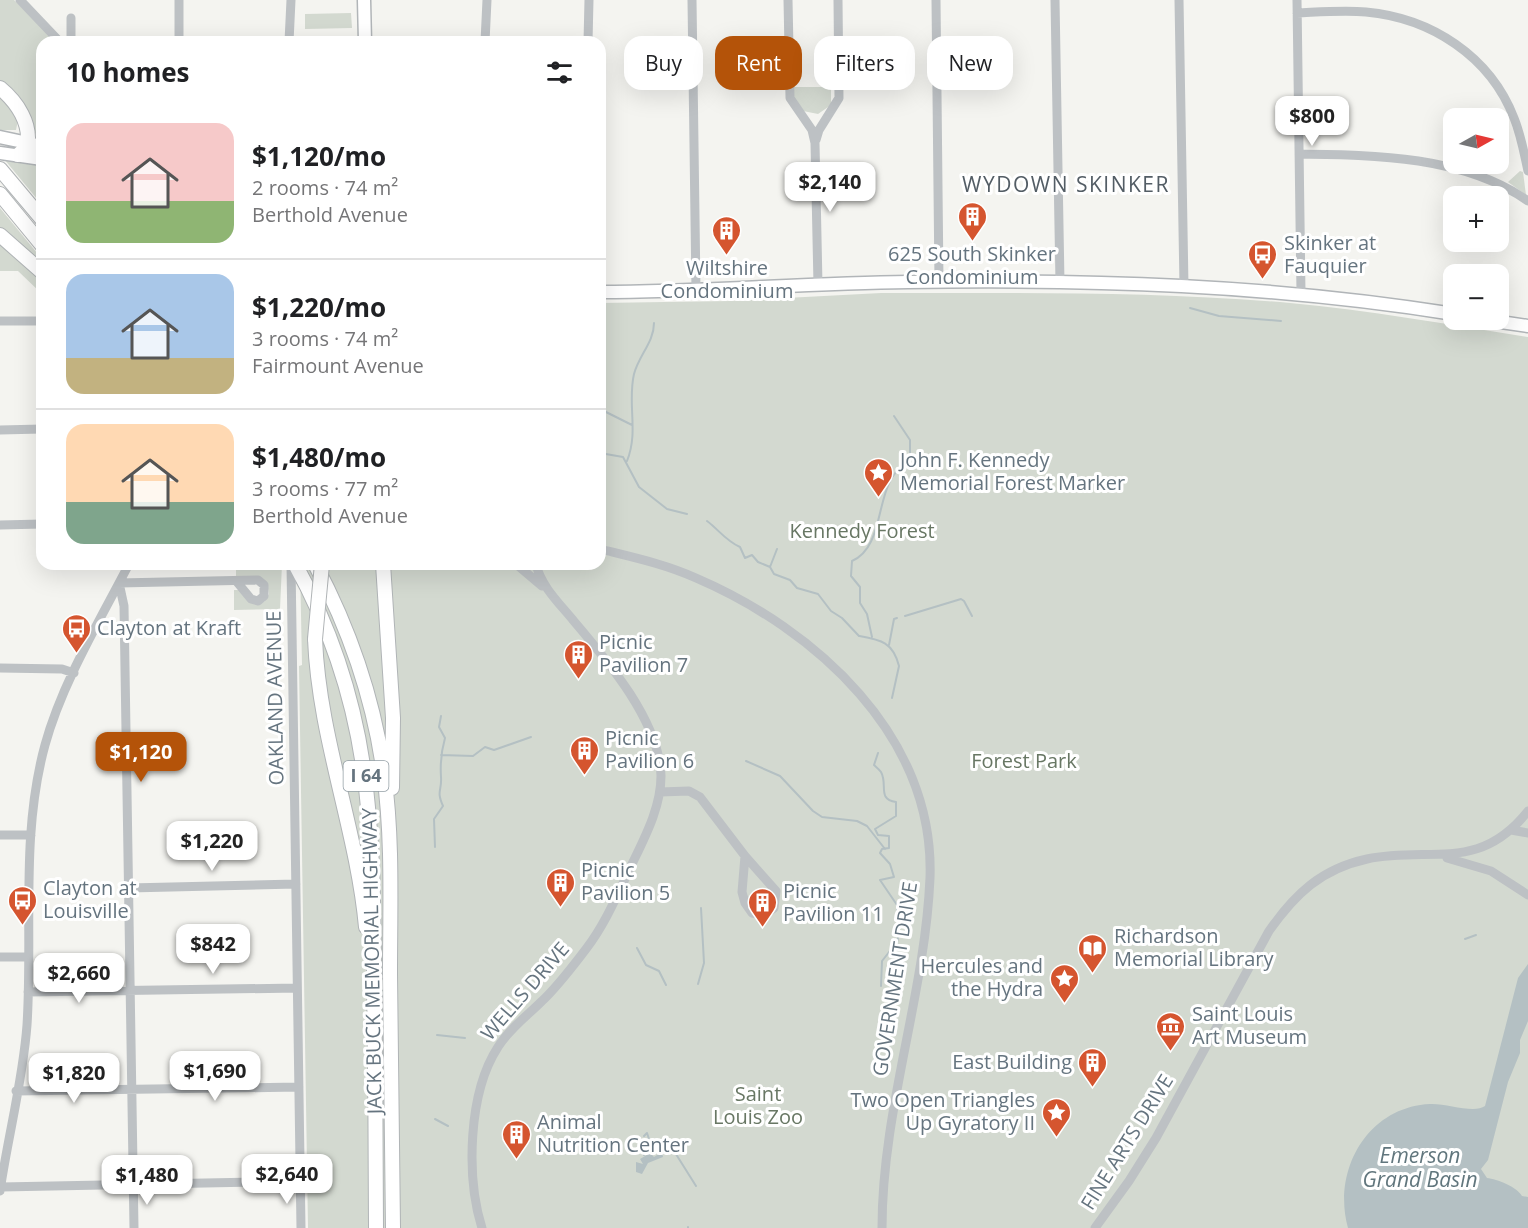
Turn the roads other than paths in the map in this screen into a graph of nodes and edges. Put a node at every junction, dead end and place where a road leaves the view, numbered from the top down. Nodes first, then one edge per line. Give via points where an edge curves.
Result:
1 (20, 0) edge
2 (179, 0) edge
3 (291, 0) edge
4 (364, 0) edge
5 (487, 0) edge
6 (589, 0) edge
7 (692, 0) edge
8 (788, 0) edge
9 (838, 0) edge
10 (936, 0) edge
11 (1055, 0) edge
12 (1179, 0) edge
13 (1297, 0) edge
14 (1298, 13) junction
15 (71, 18) dead end
16 (54, 36) edge
17 (71, 36) edge
18 (179, 36) edge
19 (289, 36) edge
20 (365, 36) edge
21 (485, 36) edge
22 (588, 36) edge
23 (0, 88) edge
24 (831, 113) junction
25 (801, 114) junction
26 (0, 137) edge
27 (28, 143) junction
28 (815, 143) junction
29 (36, 145) edge
30 (36, 152) edge
31 (0, 153) edge
32 (1299, 154) junction
33 (18, 155) junction
34 (36, 157) edge
35 (0, 169) edge
36 (1528, 171) edge
37 (0, 194) edge
38 (1528, 201) edge
39 (36, 212) edge
40 (0, 235) edge
41 (36, 238) edge
42 (36, 267) edge
43 (939, 281) junction
44 (1060, 283) junction
45 (818, 285) junction
46 (1184, 286) junction
47 (696, 290) junction
48 (606, 292) edge
49 (1301, 293) junction
50 (1443, 312) edge
51 (0, 321) edge
52 (36, 321) edge
53 (1509, 323) edge
54 (1528, 326) edge
55 (36, 429) edge
56 (0, 430) edge
57 (36, 524) edge
58 (0, 525) edge
59 (606, 551) edge
60 (126, 570) edge
61 (292, 570) edge
62 (296, 570) edge
63 (318, 570) edge
64 (321, 570) edge
65 (384, 570) edge
66 (523, 570) edge
67 (539, 570) edge
68 (237, 582) dead end
69 (119, 583) junction
70 (551, 593) junction
71 (0, 668) edge
72 (74, 673) junction
73 (660, 792) junction
74 (1528, 811) edge
75 (388, 826) junction
76 (1511, 830) junction
77 (1528, 833) edge
78 (0, 835) edge
79 (31, 835) junction
80 (745, 856) junction
81 (1439, 856) junction
82 (296, 884) junction
83 (1528, 884) edge
84 (1516, 885) junction
85 (129, 888) junction
86 (1528, 895) edge
87 (0, 957) edge
88 (28, 957) junction
89 (297, 988) junction
90 (129, 990) junction
91 (28, 992) junction
92 (374, 1001) junction
93 (299, 1087) junction
94 (130, 1090) junction
95 (16, 1091) junction
96 (4, 1144) edge
97 (300, 1181) junction
98 (133, 1185) junction
99 (0, 1189) edge
100 (479, 1227) edge
101 (134, 1228) edge
102 (301, 1228) edge
103 (376, 1228) edge
104 (393, 1228) edge
105 (882, 1228) edge
106 (1095, 1228) edge

1 - 16 street
2 - 18 street
3 - 19 street
4 - 20 main road
5 - 21 street
6 - 22 street
7 - 47 street
8 - 25 street via 790,98
9 - 24 street via 839,98
10 - 43 street
11 - 44 street
12 - 46 street
13 - 14 street
14 - 32 street
14 - 36 street via 1356,11 1387,15 1419,24 1454,41 1500,89 1518,128
15 - 17 street
23 - 27 highway via 20,110
24 - 25 street via 816,118
24 - 28 street
25 - 28 street
26 - 27 main road
27 - 29 main road
27 - 30 highway
27 - 33 highway
28 - 45 street
31 - 33 main road
32 - 38 street via 1361,156 1445,168 1493,180
32 - 49 street
33 - 34 main road
35 - 39 highway
37 - 41 highway
40 - 42 highway
43 - 44 main road
43 - 45 main road
44 - 46 main road
45 - 47 main road
46 - 49 main road
47 - 48 main road
49 - 50 main road
51 - 52 street
53 - 54 main road
55 - 56 street
57 - 58 street
59 - 105 street, GOVERNMENT DRIVE via 693,576 743,601 787,631 833,667 866,700 893,739 908,770 925,826 929,884 884,1167
60 - 69 street
61 - 82 street, OAKLAND AVENUE
62 - 92 highway, JACK BUCK MEMORIAL HIGHWAY / I 64 via 322,616 336,652 360,739 373,853
63 - 75 highway, JACK BUCK MEMORIAL HIGHWAY / I 64 via 348,634 366,689 381,753
64 - 92 highway, bridge via 315,639 322,715 362,892
65 - 75 highway via 394,742
66 - 70 street, WELLS DRIVE
67 - 70 street, WELLS DRIVE
68 - 69 street
69 - 72 street
69 - 85 street via 124,606
70 - 73 street, WELLS DRIVE via 608,664 648,725 659,755
71 - 72 street via 62,669
72 - 79 street via 45,744 35,789
73 - 80 street via 681,790 700,796
73 - 100 street, WELLS DRIVE via 640,847 601,927 544,999 505,1037 487,1068 472,1157
74 - 76 street, FINE ARTS DRIVE
75 - 104 highway, JACK BUCK MEMORIAL HIGHWAY / I 64
76 - 77 street
76 - 81 street, FINE ARTS DRIVE via 1474,850
78 - 79 street
79 - 88 street
80 - 80 street via 776,891 774,908 764,915 752,913 744,899
81 - 84 street, FINE ARTS DRIVE via 1472,863
81 - 106 street, FINE ARTS DRIVE via 1356,862 1316,881 1291,901 1269,931 1150,1148
82 - 85 street
82 - 89 street, OAKLAND AVENUE
83 - 84 street
84 - 86 street, FINE ARTS DRIVE
85 - 90 street
87 - 88 street
88 - 91 street
89 - 90 street
89 - 93 street, OAKLAND AVENUE
90 - 91 street
90 - 94 street
91 - 95 street via 26,1037
92 - 103 highway, JACK BUCK MEMORIAL HIGHWAY / I 64
93 - 94 street
93 - 97 street, OAKLAND AVENUE
94 - 95 street
94 - 98 street
95 - 96 street
96 - 99 street
97 - 98 street
97 - 102 street, OAKLAND AVENUE
98 - 99 street
98 - 101 street

